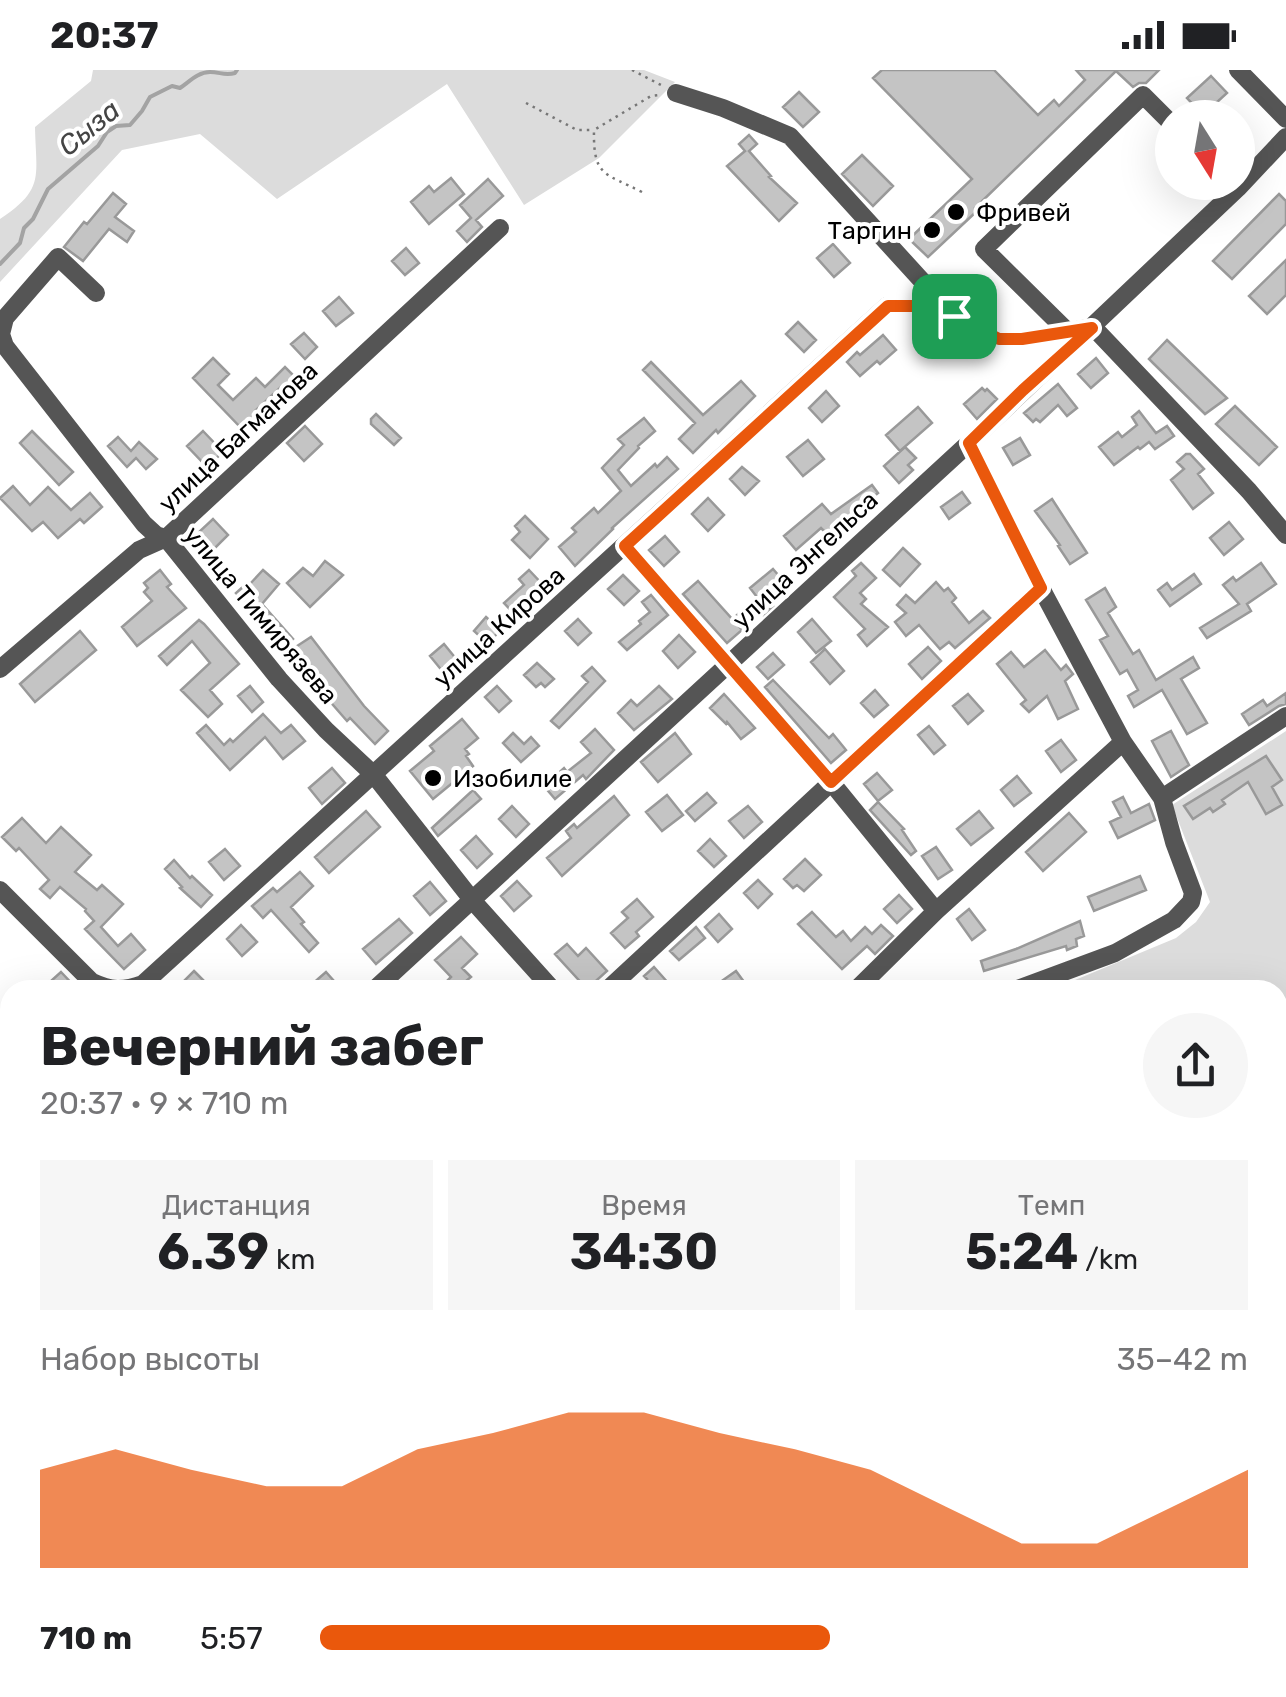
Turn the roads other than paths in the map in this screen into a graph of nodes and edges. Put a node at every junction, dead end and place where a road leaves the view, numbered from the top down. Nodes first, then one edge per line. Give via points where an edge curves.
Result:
1 (1239, 70) edge
2 (676, 93) road end
3 (1155, 107) edge
4 (1286, 119) edge
5 (1286, 138) edge
6 (1255, 167) edge
7 (1221, 200) edge
8 (500, 228) dead end
9 (96, 293) dead end
10 (954, 316) junction
11 (1092, 328) junction
12 (1067, 331) junction
13 (969, 443) junction
14 (1286, 535) edge
15 (166, 538) junction
16 (625, 546) junction
17 (1041, 588) junction
18 (728, 664) junction
19 (0, 669) edge
20 (1286, 716) edge
21 (1123, 742) junction
22 (374, 775) junction
23 (831, 782) junction
24 (1162, 798) junction
25 (0, 890) edge
26 (473, 900) junction
27 (936, 911) junction
28 (90, 980) edge
29 (147, 980) edge
30 (385, 980) edge
31 (544, 980) edge
32 (618, 980) edge
33 (866, 980) edge
34 (1042, 980) edge

1 - 4 street
2 - 10 street via 790,136
3 - 12 street via 1143,95 984,249
5 - 6 street, улица Энгельса
7 - 11 street, улица Энгельса
8 - 15 street, улица Багманова
9 - 15 street, улица Тимирязева via 58,257 5,318 1,334 144,524
10 - 12 street via 999,339
10 - 16 street, улица Кирова via 888,306
11 - 12 street
11 - 13 street, улица Энгельса
11 - 14 street
13 - 17 street
13 - 18 street, улица Энгельса
15 - 19 street, улица Багманова via 139,550
15 - 22 street, улица Тимирязева via 279,679
16 - 18 street
16 - 22 street, улица Кирова
17 - 21 street
17 - 23 street
18 - 23 street
18 - 26 street, улица Энгельса
20 - 24 street
21 - 24 street
21 - 27 street
22 - 26 street, улица Тимирязева
22 - 29 street, улица Кирова
23 - 27 street
23 - 32 street
24 - 34 street via 1192,884 1191,902 1174,920 1115,953
25 - 28 street
26 - 30 street, улица Энгельса
26 - 31 street, улица Тимирязева
27 - 33 street

